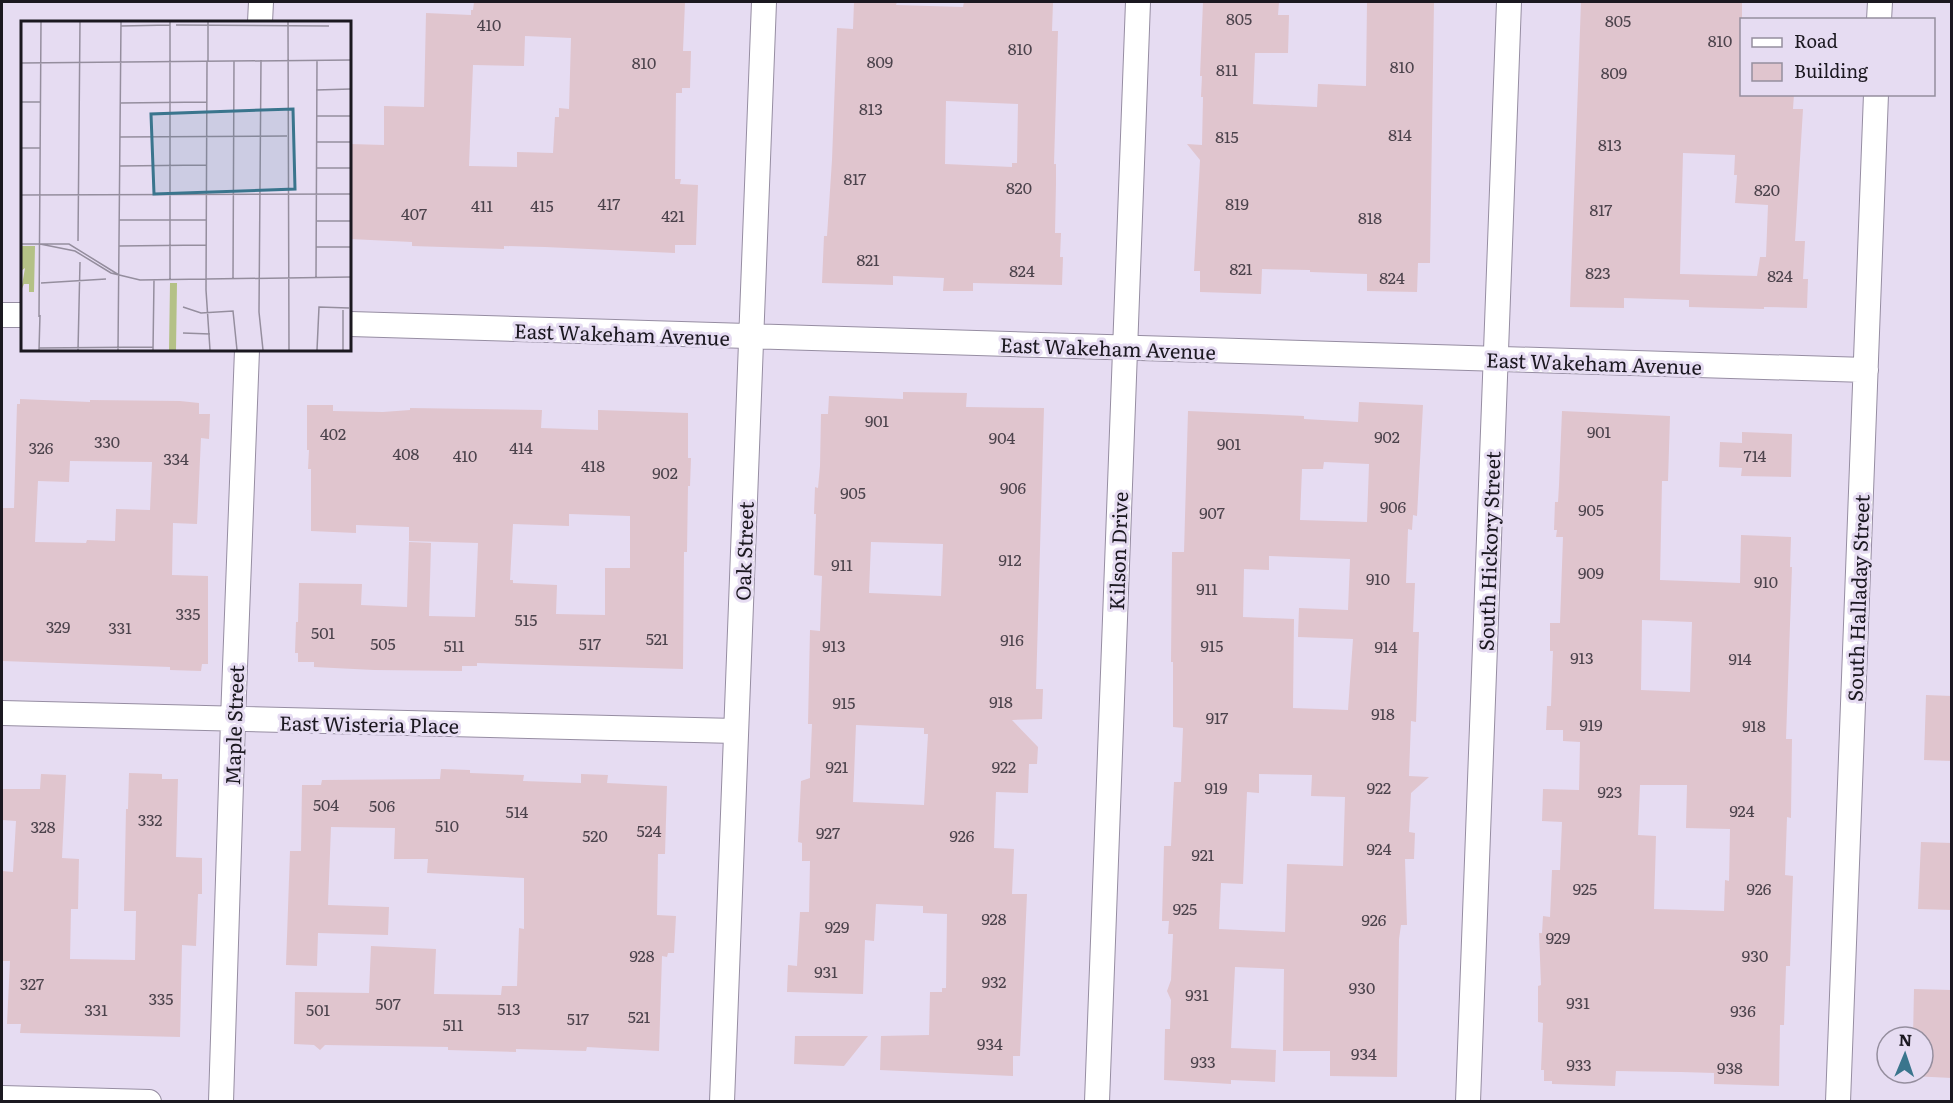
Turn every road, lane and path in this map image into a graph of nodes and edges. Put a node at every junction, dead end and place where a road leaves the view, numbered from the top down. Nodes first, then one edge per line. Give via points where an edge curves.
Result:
1 (261, 2) edge
2 (764, 2) edge
3 (1137, 2) edge
4 (1509, 2) edge
5 (1880, 2) edge
6 (1879, 18) edge
7 (260, 21) edge
8 (1876, 96) edge
9 (2, 315) edge
10 (21, 315) edge
11 (351, 324) edge
12 (752, 337) junction
13 (1125, 348) junction
14 (248, 351) edge
15 (1496, 359) junction
16 (1866, 370) junction
17 (2, 713) edge
18 (233, 720) junction
19 (736, 731) junction
20 (2, 1098) edge
21 (149, 1101) edge
22 (220, 1101) edge
23 (722, 1101) edge
24 (1097, 1101) edge
25 (1468, 1101) edge
26 (1838, 1101) edge

1 - 7 street
2 - 12 street, Oak Street
3 - 13 street, Kilson Drive
4 - 15 street, South Hickory Street
5 - 6 street
8 - 16 street, South Halladay Street
9 - 10 street
11 - 12 street, East Wakeham Avenue
12 - 13 street, East Wakeham Avenue
12 - 19 street, Oak Street
13 - 15 street, East Wakeham Avenue
13 - 24 street, Kilson Drive
14 - 18 street, Maple Street
15 - 16 street, East Wakeham Avenue
15 - 25 street, South Hickory Street
16 - 26 street, South Halladay Street
17 - 18 street, East Wisteria Place
18 - 19 street, East Wisteria Place
18 - 22 street, Maple Street
19 - 23 street, Oak Street
20 - 21 street

